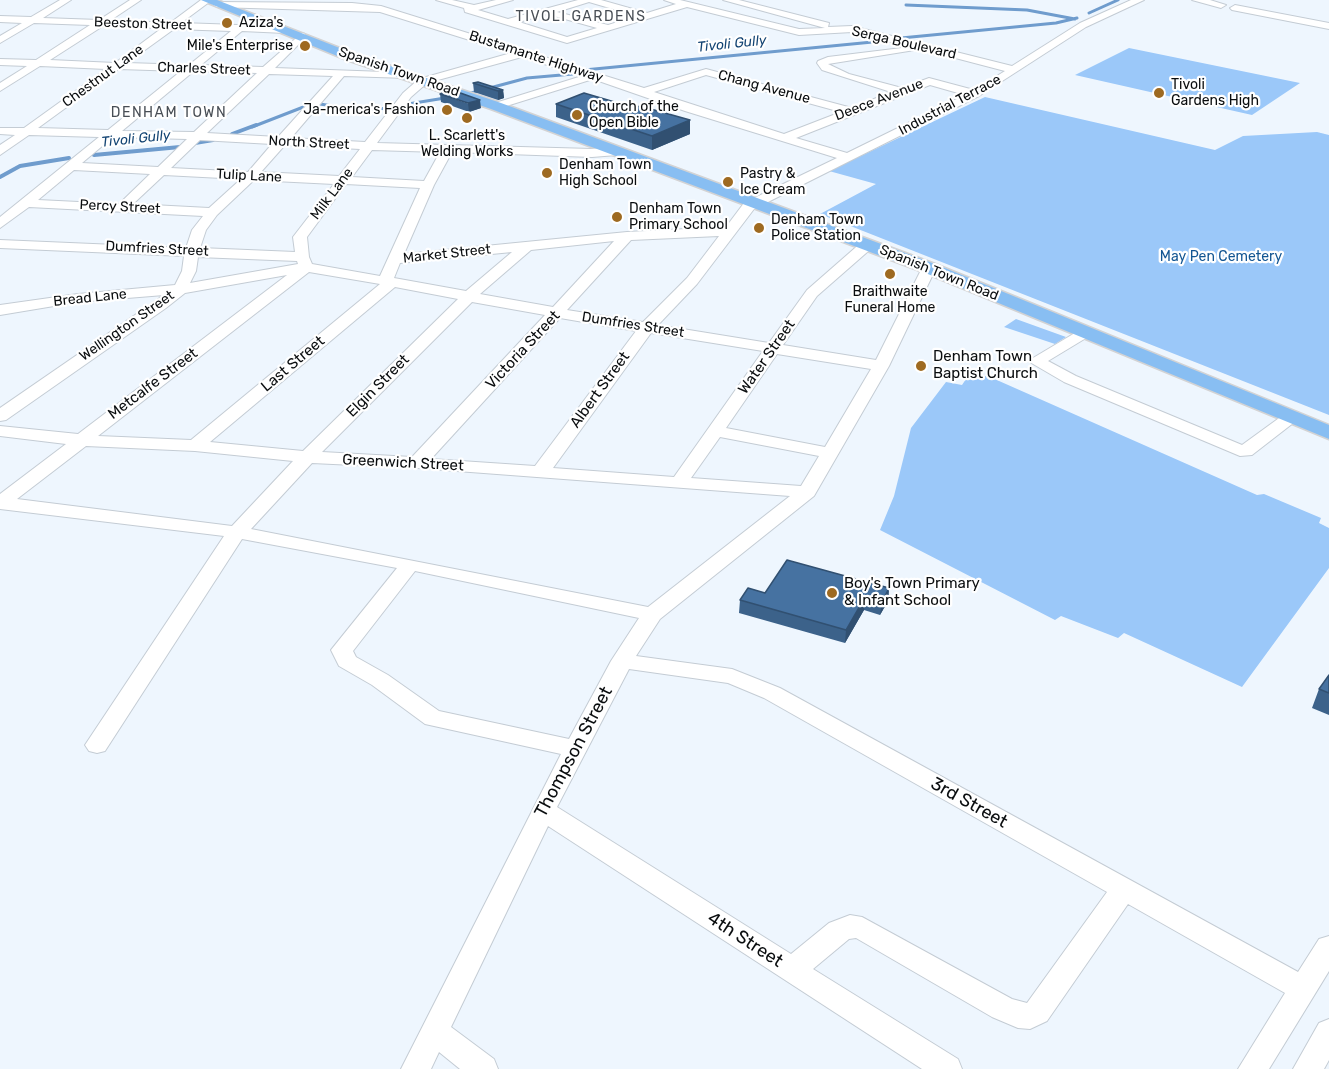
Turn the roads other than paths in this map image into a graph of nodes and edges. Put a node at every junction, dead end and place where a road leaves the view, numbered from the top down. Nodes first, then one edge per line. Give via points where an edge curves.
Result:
1 (66, 0) edge
2 (136, 0) edge
3 (441, 0) edge
4 (508, 0) edge
5 (589, 0) edge
6 (669, 0) edge
7 (728, 0) edge
8 (1139, 0) edge
9 (1197, 0) edge
10 (212, 1) edge
11 (687, 4) junction
12 (1221, 5) dead end
13 (799, 6) dead end
14 (1235, 8) dead end
15 (471, 9) junction
16 (764, 9) junction
17 (816, 10) dead end
18 (548, 12) junction
19 (457, 13) dead end
20 (447, 16) dead end
21 (648, 16) junction
22 (254, 17) junction
23 (0, 19) edge
24 (33, 20) junction
25 (102, 22) junction
26 (425, 22) junction
27 (507, 22) junction
28 (817, 23) junction
29 (173, 25) junction
30 (882, 26) dead end
31 (1329, 26) edge
32 (241, 27) junction
33 (609, 28) junction
34 (841, 29) junction
35 (852, 29) junction
36 (285, 30) junction
37 (464, 34) junction
38 (548, 34) junction
39 (302, 36) junction
40 (0, 40) edge
41 (502, 47) junction
42 (925, 47) junction
43 (520, 54) junction
44 (0, 62) edge
45 (39, 63) junction
46 (116, 66) junction
47 (190, 69) junction
48 (1015, 70) junction
49 (264, 71) junction
50 (339, 75) junction
51 (408, 75) junction
52 (593, 76) junction
53 (423, 81) junction
54 (0, 88) edge
55 (900, 91) junction
56 (644, 92) junction
57 (975, 94) junction
58 (496, 106) junction
59 (851, 111) junction
60 (0, 131) edge
61 (27, 132) junction
62 (109, 134) junction
63 (198, 136) junction
64 (785, 138) junction
65 (282, 142) junction
66 (367, 146) junction
67 (449, 147) junction
68 (617, 151) junction
69 (0, 152) edge
70 (847, 157) junction
71 (70, 166) junction
72 (163, 170) junction
73 (251, 176) junction
74 (343, 180) junction
75 (428, 185) junction
76 (756, 202) junction
77 (27, 203) junction
78 (123, 207) junction
79 (212, 212) junction
80 (0, 224) edge
81 (729, 231) junction
82 (627, 236) junction
83 (0, 244) edge
84 (868, 244) junction
85 (526, 247) junction
86 (192, 251) junction
87 (396, 259) junction
88 (304, 262) junction
89 (929, 268) junction
90 (389, 281) junction
91 (180, 289) junction
92 (467, 298) junction
93 (0, 310) edge
94 (558, 313) junction
95 (647, 327) junction
96 (1085, 332) junction
97 (771, 349) junction
98 (881, 366) junction
99 (0, 416) edge
100 (1292, 417) junction
101 (0, 431) edge
102 (716, 431) junction
103 (1329, 433) edge
104 (80, 440) junction
105 (195, 446) junction
106 (830, 453) junction
107 (307, 457) junction
108 (417, 462) junction
109 (541, 471) junction
110 (680, 481) junction
111 (807, 492) junction
112 (0, 503) edge
113 (237, 532) junction
114 (410, 564) junction
115 (652, 614) junction
116 (622, 661) junction
117 (97, 745) dead end
118 (575, 749) junction
119 (543, 810) junction
120 (1124, 890) junction
121 (1329, 947) edge
122 (792, 970) junction
123 (1301, 988) junction
124 (434, 1031) junction
125 (1329, 1032) edge
126 (416, 1069) edge
127 (483, 1069) edge
128 (946, 1069) edge
129 (1253, 1069) edge
130 (1308, 1069) edge

1 - 24 street
2 - 25 street
3 - 15 street
4 - 15 street
5 - 18 street
5 - 21 street
6 - 11 street, Serga Boulevard
7 - 16 street
8 - 48 street, Industrial Terrace via 1083,25
9 - 12 street
10 - 22 main road, Spanish Town Road
10 - 26 street, Bustamante Highway via 352,6 381,9
10 - 29 street, Chestnut Lane
11 - 21 street
11 - 34 street, Serga Boulevard via 799,32
13 - 16 street
14 - 31 street
15 - 19 street
15 - 27 street
16 - 28 street
17 - 28 street
18 - 27 street
18 - 33 street
20 - 26 street
21 - 33 street
22 - 32 street
22 - 36 main road, Spanish Town Road
23 - 24 street, Beeston Street
24 - 25 street, Beeston Street
24 - 40 street
25 - 29 street, Beeston Street
25 - 45 street
26 - 37 street, Bustamante Highway
27 - 37 street
27 - 38 street
28 - 34 street
29 - 32 street, Beeston Street
29 - 46 street, Chestnut Lane
30 - 35 street
32 - 36 street, Beeston Street
32 - 47 street
33 - 38 street via 567,40
34 - 35 street, Serga Boulevard
35 - 42 street, Serga Boulevard
36 - 39 main road, Spanish Town Road
37 - 41 street, Bustamante Highway
38 - 41 street
39 - 49 street
39 - 51 main road, Spanish Town Road
41 - 43 street, Bustamante Highway
42 - 48 street, Serga Boulevard
42 - 55 street via 822,63 846,76
43 - 52 street, Bustamante Highway
43 - 53 street
44 - 45 street, Charles Street
45 - 46 street, Charles Street
45 - 54 street
46 - 47 street, Charles Street
46 - 61 street, Chestnut Lane
47 - 49 street, Charles Street
47 - 62 street
48 - 57 street, Industrial Terrace
49 - 50 street, Charles Street
49 - 63 street
50 - 51 street, Charles Street
50 - 65 street, Wellington Street
51 - 53 main road, Spanish Town Road
52 - 56 street, Bustamante Highway
52 - 58 street
53 - 58 main road, Spanish Town Road
53 - 66 street, Milk Lane via 407,94
55 - 57 street, Deece Avenue via 929,81
55 - 59 street, Deece Avenue
56 - 59 street, Chang Avenue via 706,72
56 - 64 street, Bustamante Highway
57 - 70 street, Industrial Terrace
58 - 68 main road, Spanish Town Road
59 - 64 street, Deece Avenue
60 - 61 street, North Street
61 - 62 street, North Street
61 - 69 street, Chestnut Lane
62 - 63 street, North Street
62 - 71 street
63 - 65 street, North Street
63 - 72 street
64 - 70 street, Bustamante Highway
65 - 66 street, North Street
65 - 73 street, Wellington Street
66 - 67 street, North Street
66 - 74 street, Milk Lane
67 - 68 street, North Street
67 - 75 street
68 - 76 main road, Spanish Town Road
70 - 76 street, Industrial Terrace
71 - 72 street, Tulip Lane
71 - 77 street
72 - 73 street, Tulip Lane
72 - 78 street
73 - 74 street, Tulip Lane
73 - 79 street, Wellington Street
74 - 75 street, Tulip Lane
74 - 88 street, Milk Lane via 300,237
75 - 87 street
76 - 81 street, Albert Street
76 - 84 main road, Spanish Town Road
77 - 78 street, Percy Street
77 - 80 street
78 - 79 street, Percy Street
79 - 86 street, Wellington Street via 199,230
81 - 82 street, Market Street
81 - 95 street, Albert Street via 692,281
82 - 85 street, Market Street
82 - 94 street, Victoria Street
83 - 86 street, Dumfries Street
84 - 89 main road, Spanish Town Road
84 - 97 street, Water Street via 812,294
85 - 87 street, Market Street
85 - 92 street, Elgin Street
86 - 88 street, Dumfries Street
86 - 91 street, Wellington Street via 189,271
87 - 90 street, Market Street
88 - 90 street
88 - 91 street
88 - 104 street, Metcalfe Street
89 - 96 main road, Spanish Town Road
89 - 98 street
90 - 92 street, Dumfries Street
90 - 105 street, Last Street
91 - 93 street, Bread Lane
91 - 99 street, Wellington Street
92 - 94 street, Dumfries Street
92 - 107 street, Elgin Street
94 - 95 street, Dumfries Street
94 - 108 street, Victoria Street
95 - 97 street, Dumfries Street
95 - 109 street, Albert Street
96 - 100 main road, Spanish Town Road
96 - 100 street via 1036,361 1240,452
97 - 98 street, Dumfries Street
97 - 102 street, Water Street
98 - 106 street
100 - 103 main road, Spanish Town Road
101 - 104 street, Greenwich Street
102 - 106 street
102 - 110 street, Water Street
104 - 105 street, Greenwich Street
104 - 112 street, Metcalfe Street
105 - 107 street, Greenwich Street
106 - 111 street
107 - 108 street, Greenwich Street
107 - 113 street, Elgin Street
108 - 109 street, Greenwich Street
109 - 110 street, Greenwich Street
110 - 111 street, Greenwich Street
111 - 115 street, Thompson Street
112 - 113 street
113 - 114 street
113 - 117 street, Elgin Street
114 - 115 street
114 - 118 street via 342,650 347,661 433,718
115 - 116 street, Thompson Street
116 - 118 street, Thompson Street
116 - 120 street, 3rd Street via 732,676 772,693
118 - 119 street, Thompson Street
119 - 122 street, 4th Street
119 - 124 street, Thompson Street
120 - 122 street via 1037,1012 1030,1016 1002,1008 862,928 850,926 839,931
120 - 123 street, 3rd Street
121 - 123 street
122 - 128 street, 4th Street
123 - 129 street
124 - 126 street, Thompson Street
124 - 127 street
125 - 130 street

